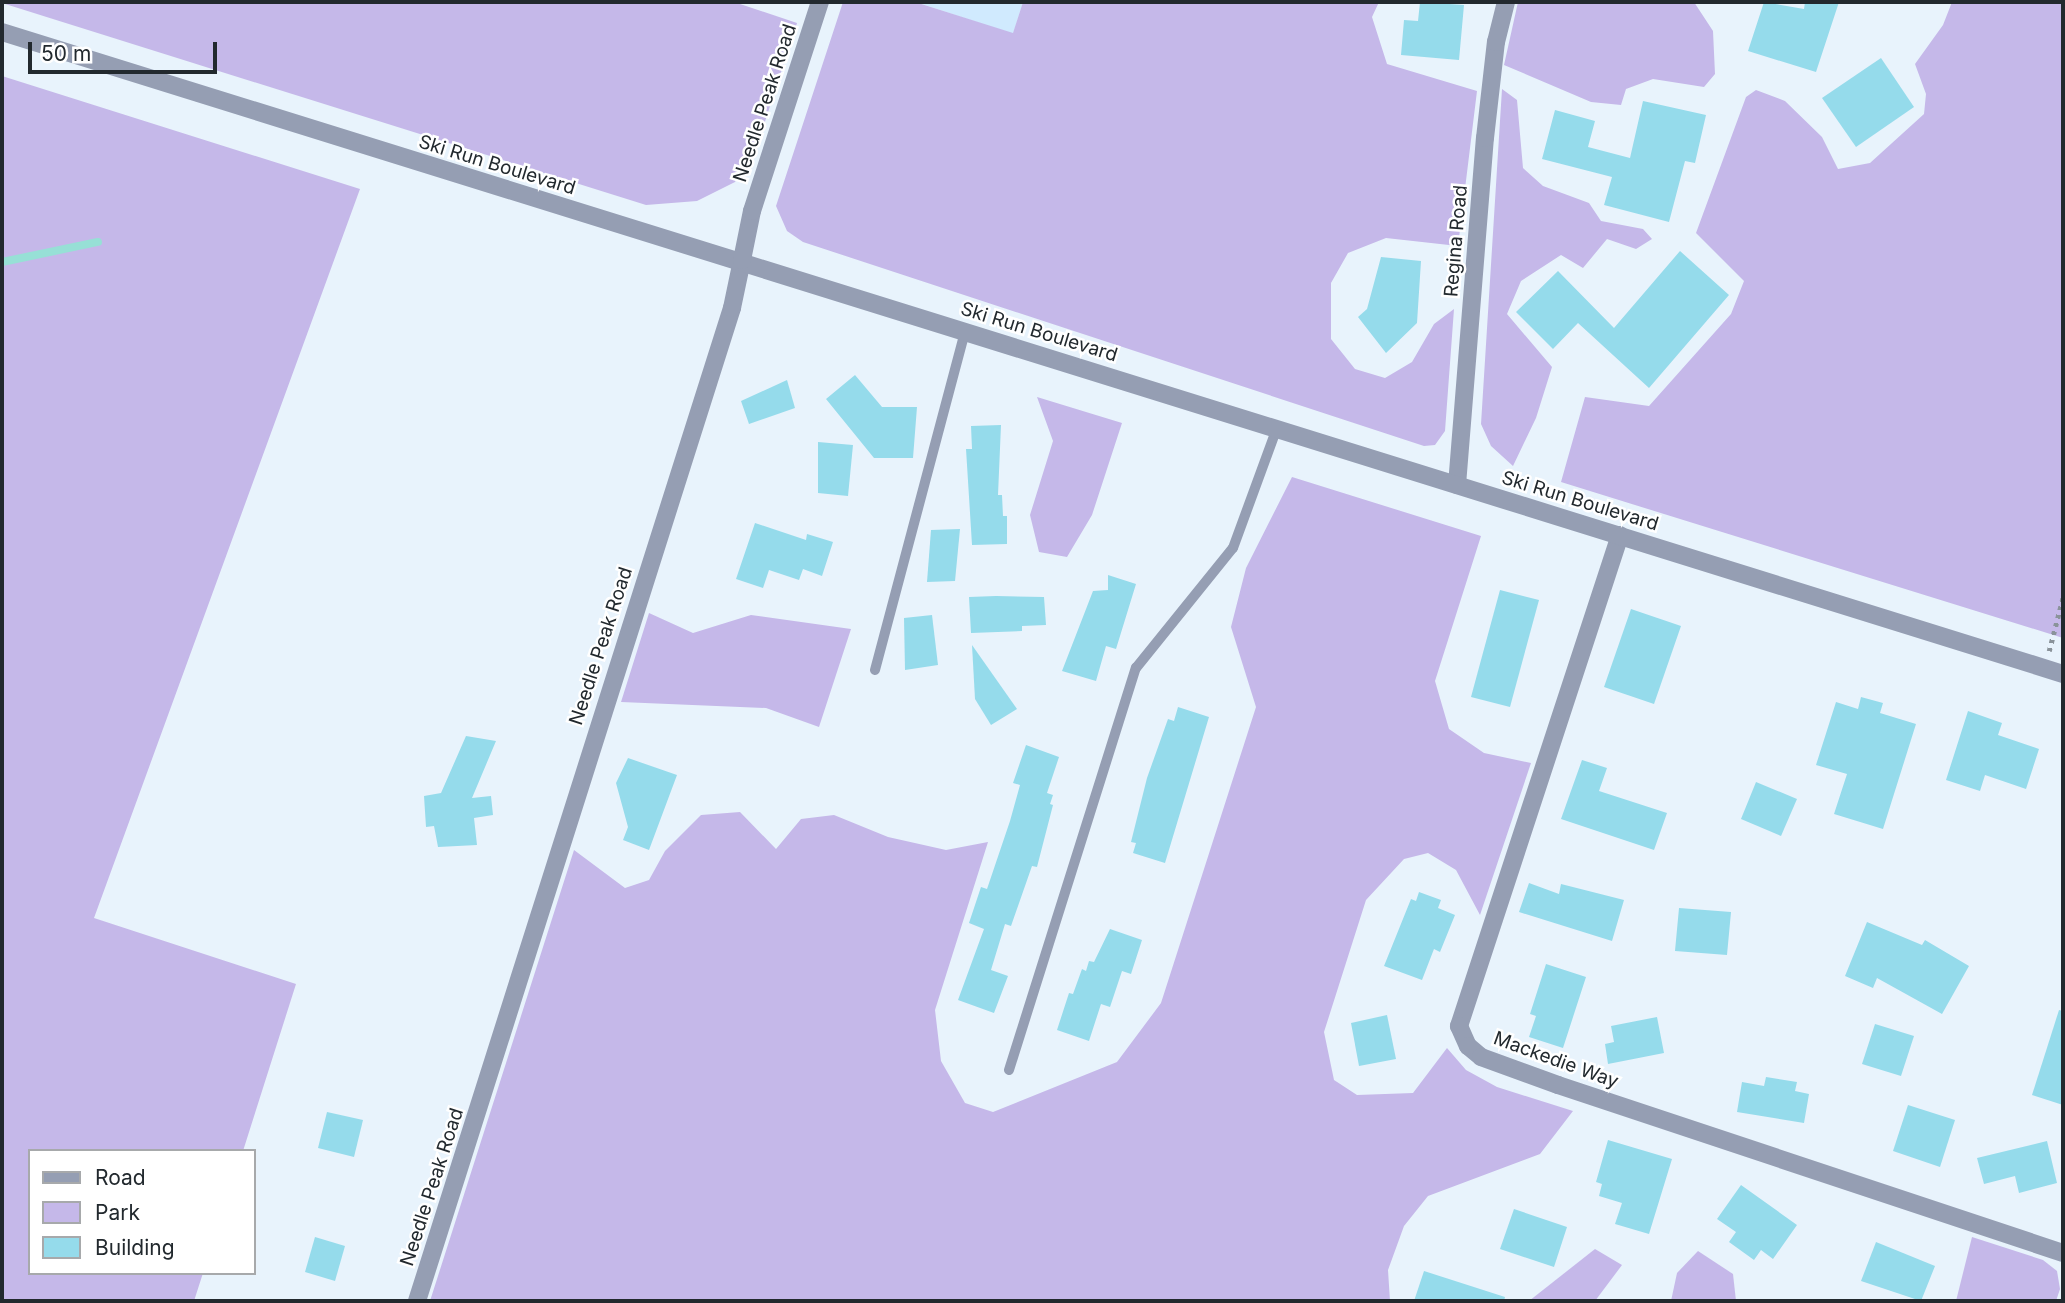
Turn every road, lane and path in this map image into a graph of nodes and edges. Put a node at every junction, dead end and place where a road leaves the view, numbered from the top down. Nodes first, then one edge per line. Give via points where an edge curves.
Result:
1 (820, 2) edge
2 (1506, 2) edge
3 (2, 32) edge
4 (742, 260) junction
5 (965, 331) junction
6 (1277, 428) junction
7 (1457, 485) junction
8 (1620, 536) junction
9 (2063, 597) edge
10 (2044, 668) junction
11 (875, 670) dead end
12 (2063, 674) edge
13 (1009, 1070) dead end
14 (2063, 1253) edge
15 (417, 1301) edge

1 - 4 street, Needle Peak Road via 752,211
2 - 7 street, Regina Road via 1496,42 1485,138
3 - 4 street, Ski Run Boulevard via 323,135
4 - 5 street, Ski Run Boulevard
4 - 15 street, Needle Peak Road via 732,309
5 - 6 street, Ski Run Boulevard
5 - 11 lane
6 - 7 street, Ski Run Boulevard
6 - 13 lane via 1233,548 1136,668
7 - 8 street, Ski Run Boulevard
8 - 10 street, Ski Run Boulevard
8 - 14 street, Mackedie Way via 1459,1026 1468,1046 1481,1057 1558,1086
9 - 10 path
10 - 12 street, Ski Run Boulevard

